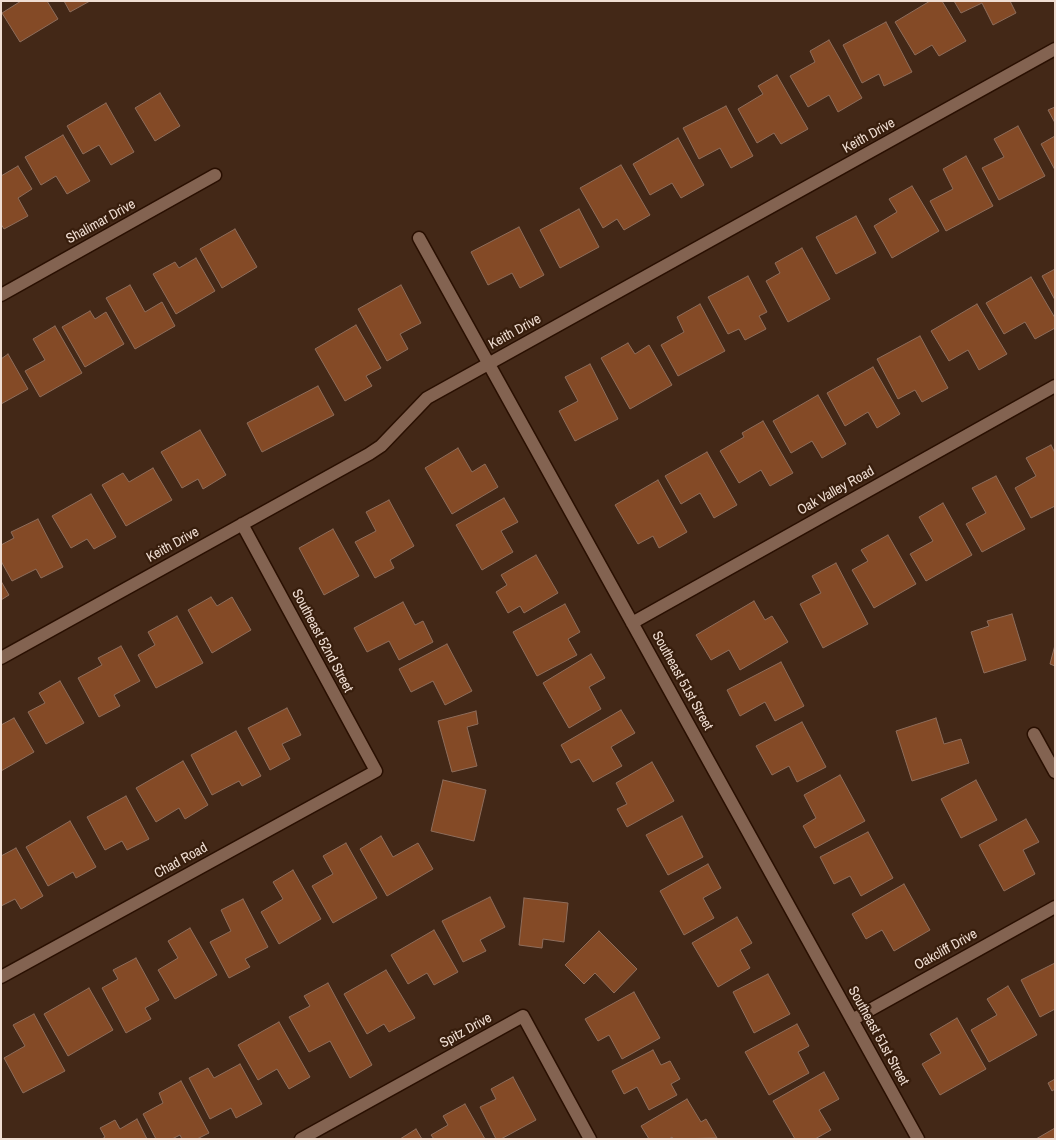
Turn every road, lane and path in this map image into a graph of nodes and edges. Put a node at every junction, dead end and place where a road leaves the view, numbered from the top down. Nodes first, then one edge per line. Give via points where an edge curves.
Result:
1 (1055, 49) edge
2 (215, 175) dead end
3 (419, 238) dead end
4 (1, 295) edge
5 (489, 363) junction
6 (1055, 386) edge
7 (242, 524) junction
8 (632, 623) junction
9 (1, 658) edge
10 (1034, 734) dead end
11 (376, 772) joint
12 (1055, 772) edge
13 (1055, 907) edge
14 (1, 977) edge
15 (852, 1020) junction
16 (913, 1137) edge
17 (301, 1139) edge
18 (590, 1139) edge

1 - 5 street, Keith Drive
2 - 4 street, Shalimar Drive
3 - 5 street, Southeast 51st Street
5 - 7 street, Keith Drive via 427,398 381,446 369,454
5 - 8 street, Southeast 51st Street
6 - 8 street, Oak Valley Road
7 - 9 street, Keith Drive
7 - 11 street, Southeast 52nd Street
8 - 15 street, Southeast 51st Street
10 - 12 street
11 - 14 street, Chad Road
13 - 15 street, Oakcliff Drive
15 - 16 street, Southeast 51st Street
17 - 18 street, Spitz Drive via 523,1016

